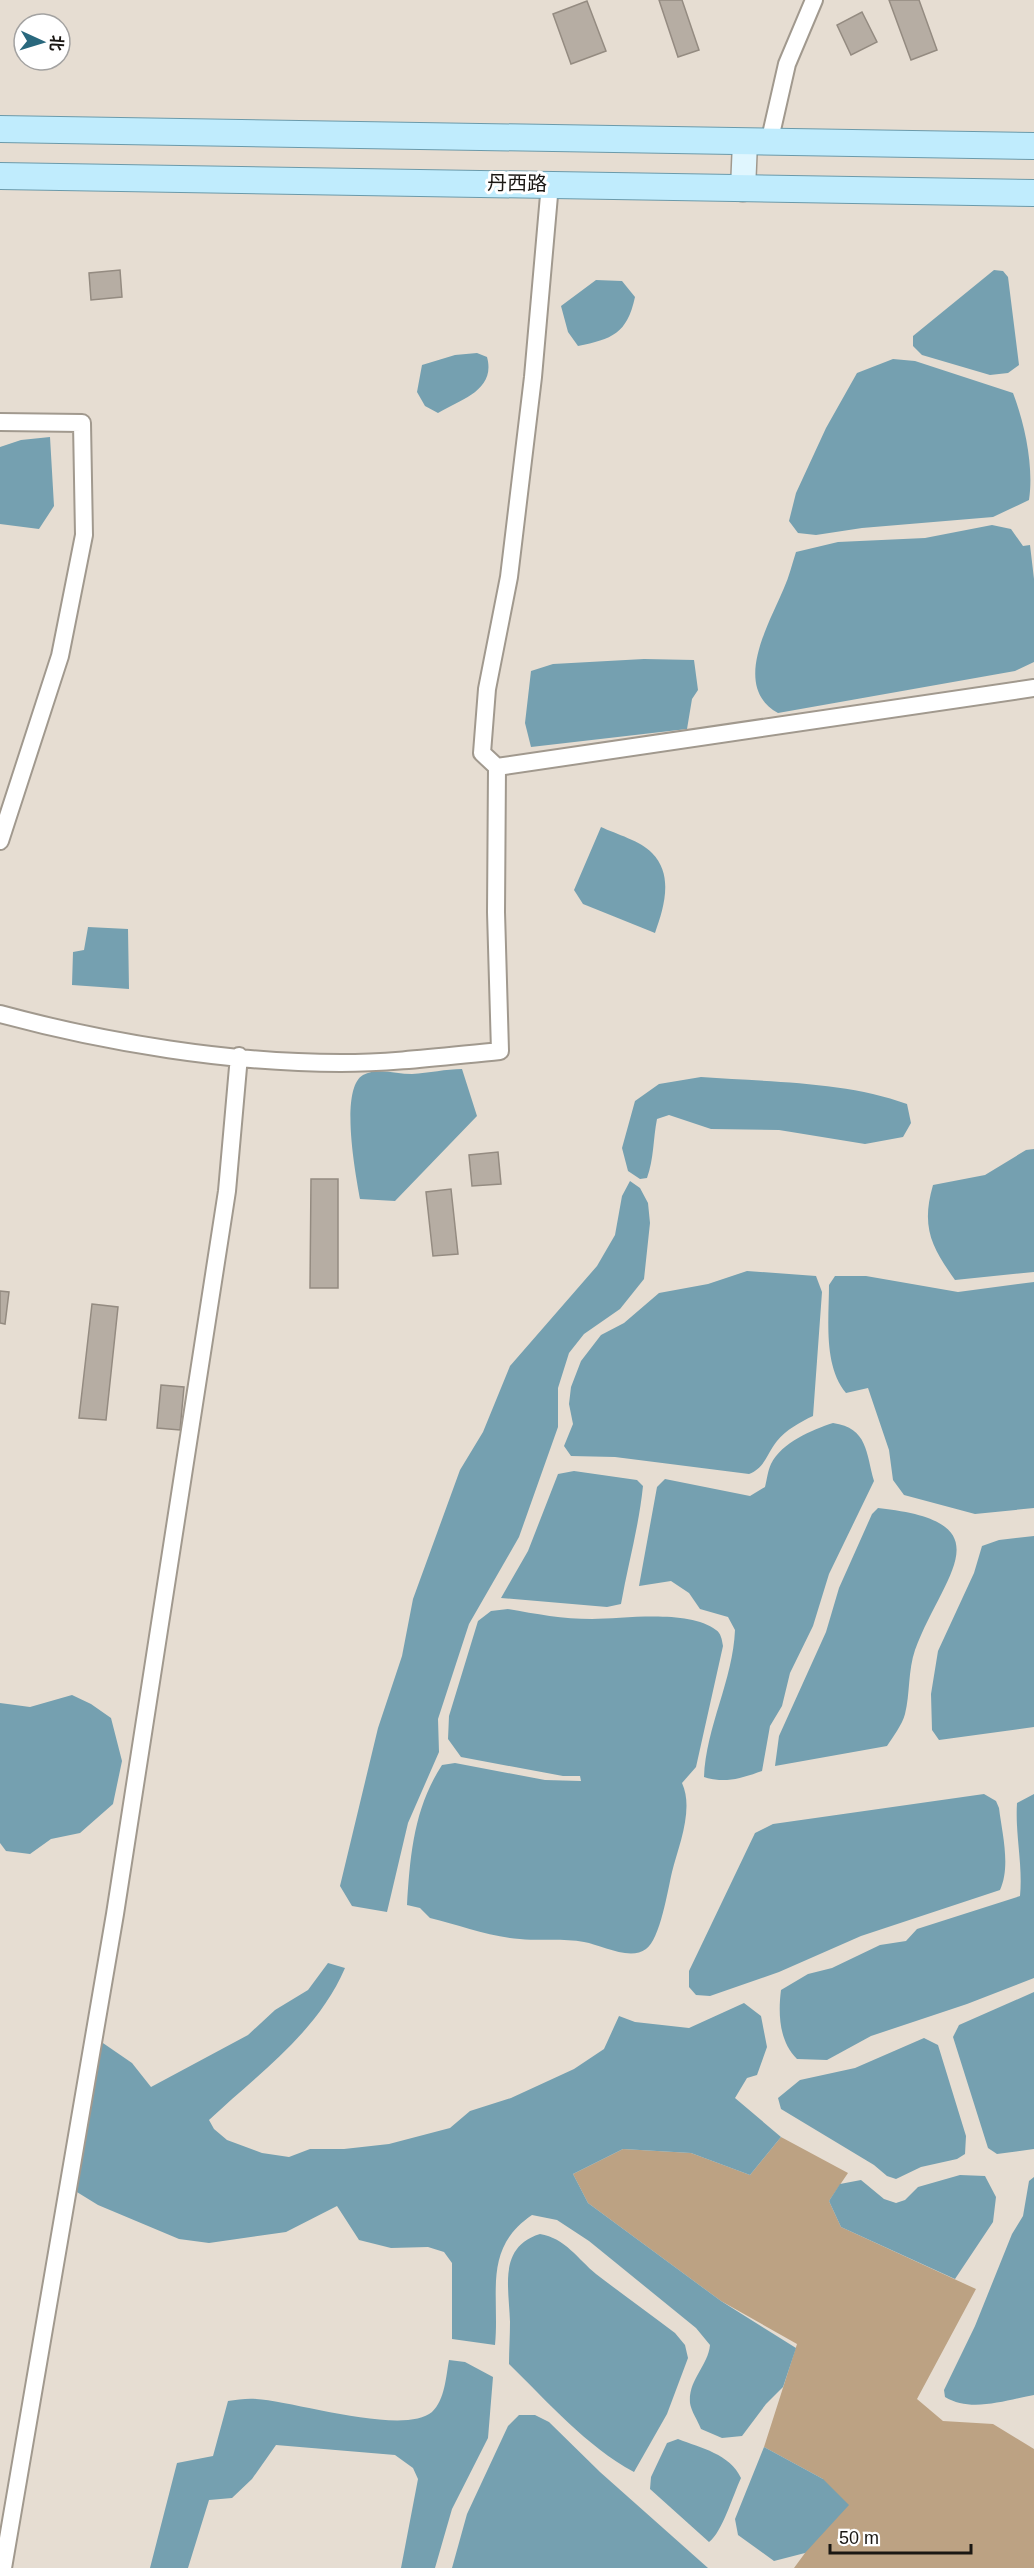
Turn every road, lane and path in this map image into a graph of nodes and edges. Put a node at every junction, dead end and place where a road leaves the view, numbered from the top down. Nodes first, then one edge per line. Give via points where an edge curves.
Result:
1 (814, 0) edge
2 (0, 129) edge
3 (757, 142) junction
4 (1034, 146) edge
5 (0, 176) edge
6 (550, 184) junction
7 (743, 189) junction
8 (1034, 193) edge
9 (0, 422) edge
10 (1034, 688) edge
11 (497, 767) junction
12 (0, 841) edge
13 (0, 1014) edge
14 (240, 1056) junction
15 (3, 2568) edge

1 - 3 street
2 - 3 main road
3 - 4 main road
3 - 7 main road
5 - 6 main road, 丹西路
6 - 7 main road, 丹西路
6 - 11 street via 509,577 488,689 482,753
7 - 8 main road, 丹西路
9 - 12 street via 82,423 84,535 60,656
10 - 11 street
11 - 14 street via 500,1052 341,1063
13 - 14 street via 72,1034
14 - 15 street via 227,1191 118,1891

